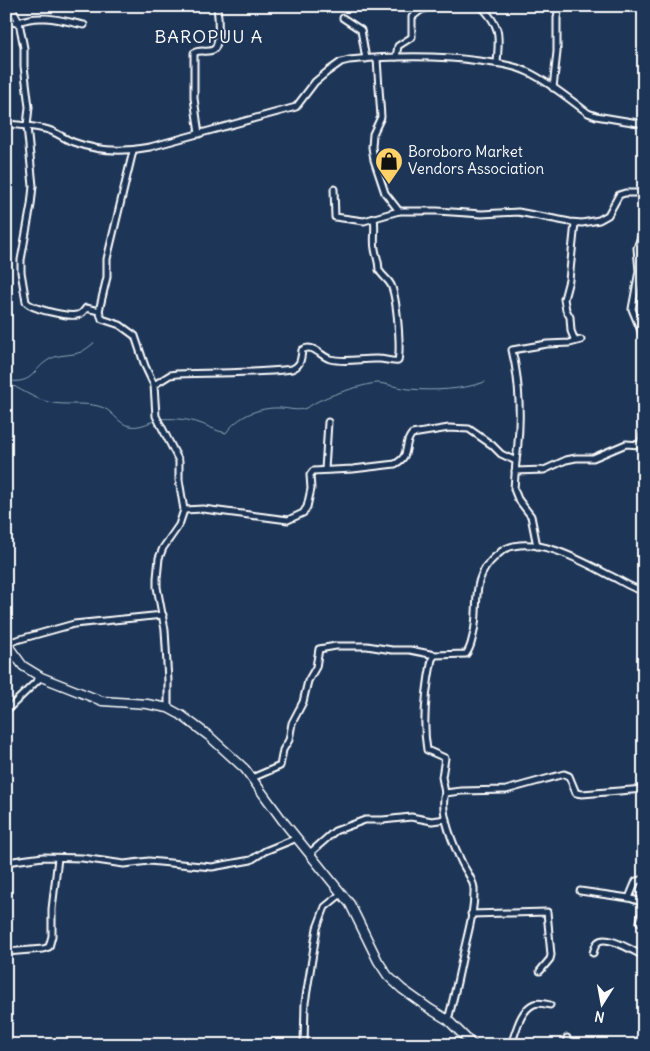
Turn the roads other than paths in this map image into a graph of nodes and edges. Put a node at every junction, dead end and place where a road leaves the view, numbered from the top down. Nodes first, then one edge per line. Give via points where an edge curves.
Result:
1 (11, 6) edge
2 (217, 6) edge
3 (436, 6) edge
4 (481, 6) edge
5 (562, 6) edge
6 (343, 18) dead end
7 (19, 22) junction
8 (6, 23) edge
9 (84, 25) dead end
10 (396, 57) junction
11 (377, 58) junction
12 (366, 59) junction
13 (497, 63) junction
14 (553, 88) junction
15 (6, 124) edge
16 (644, 124) edge
17 (27, 126) junction
18 (199, 134) junction
19 (133, 150) junction
20 (334, 189) dead end
21 (644, 193) edge
22 (399, 211) junction
23 (374, 218) junction
24 (575, 223) junction
25 (644, 228) edge
26 (99, 312) junction
27 (644, 338) edge
28 (154, 385) junction
29 (328, 422) dead end
30 (644, 430) edge
31 (516, 461) junction
32 (325, 470) junction
33 (515, 471) junction
34 (184, 510) junction
35 (537, 546) junction
36 (644, 591) edge
37 (163, 615) junction
38 (6, 643) edge
39 (435, 655) junction
40 (41, 678) junction
41 (168, 708) junction
42 (6, 710) edge
43 (252, 778) junction
44 (644, 789) edge
45 (444, 794) junction
46 (446, 819) junction
47 (297, 838) junction
48 (310, 853) junction
49 (58, 858) junction
50 (6, 862) edge
51 (644, 880) edge
52 (580, 891) dead end
53 (342, 894) junction
54 (629, 898) junction
55 (644, 903) edge
56 (471, 914) junction
57 (644, 924) edge
58 (6, 952) edge
59 (592, 953) dead end
60 (644, 956) edge
61 (540, 971) dead end
62 (550, 1005) dead end
63 (448, 1020) junction
64 (567, 1038) dead end
65 (304, 1045) edge
66 (473, 1045) edge
67 (511, 1045) edge
68 (566, 1045) edge

1 - 7 street
2 - 18 street via 217,47 194,53 194,98
3 - 10 street via 421,10 412,17 412,36 398,46
4 - 13 street via 498,28
5 - 14 street via 557,18
6 - 12 street via 361,30
7 - 8 street
7 - 9 street via 51,18
7 - 17 street via 29,107
10 - 11 street
10 - 13 street
11 - 12 street
11 - 22 street via 381,117 373,134 372,147 385,192
12 - 18 street via 342,62 327,72 296,107
13 - 14 street via 530,72
14 - 16 street via 588,113
15 - 17 street
17 - 19 street via 47,130 73,142 105,149
17 - 26 street via 33,186 21,260 26,302 35,309 74,316 82,314 86,308
18 - 19 street
19 - 26 street via 107,260 107,277
20 - 23 street via 335,217 364,221
21 - 24 street via 620,194 608,215 599,220
22 - 23 street
22 - 24 street via 518,212
23 - 28 street via 378,270 391,285 395,302 398,330 396,362 333,359 316,349 304,348 300,362 292,369 177,374
24 - 31 street via 564,299 571,331 578,340 512,350 519,398
25 - 27 street via 638,248 639,271 632,309
26 - 28 street via 102,319 120,325 134,336
28 - 34 street via 156,416 179,461
29 - 32 street
30 - 33 street via 640,445 626,444 593,458 566,460 544,470
31 - 32 street via 501,454 474,431 449,428 412,434 406,453 394,464
31 - 33 street
32 - 34 street via 313,470 303,513 288,520 197,508
33 - 35 street via 515,495 531,516
34 - 37 street via 159,558 157,587
35 - 36 street via 560,552
35 - 39 street via 505,549 490,561 482,572 476,592 476,628 470,649 466,654
37 - 38 street via 74,624
37 - 41 street
38 - 40 street via 23,666
39 - 43 street via 368,646 319,649 316,666 292,723 280,766
39 - 45 street via 429,671 424,726 427,750 445,758
40 - 41 street via 102,702
40 - 42 street
41 - 43 street via 209,736
43 - 47 street
44 - 45 street via 576,793 569,776 564,774 506,790
45 - 46 street
46 - 48 street via 365,820 335,831
46 - 56 street via 473,884
47 - 48 street
47 - 49 street via 251,860 212,867
48 - 53 street
49 - 50 street
49 - 58 street via 49,947
51 - 54 street via 636,882
52 - 54 street
53 - 63 street via 388,976 430,1010
53 - 65 street via 323,910 317,928 305,1004
54 - 55 street
55 - 57 street via 640,922
56 - 61 street via 548,912 551,955
56 - 63 street
59 - 60 street via 597,942 602,940 612,941
62 - 67 street via 533,1004 521,1019
63 - 66 street
64 - 68 street

